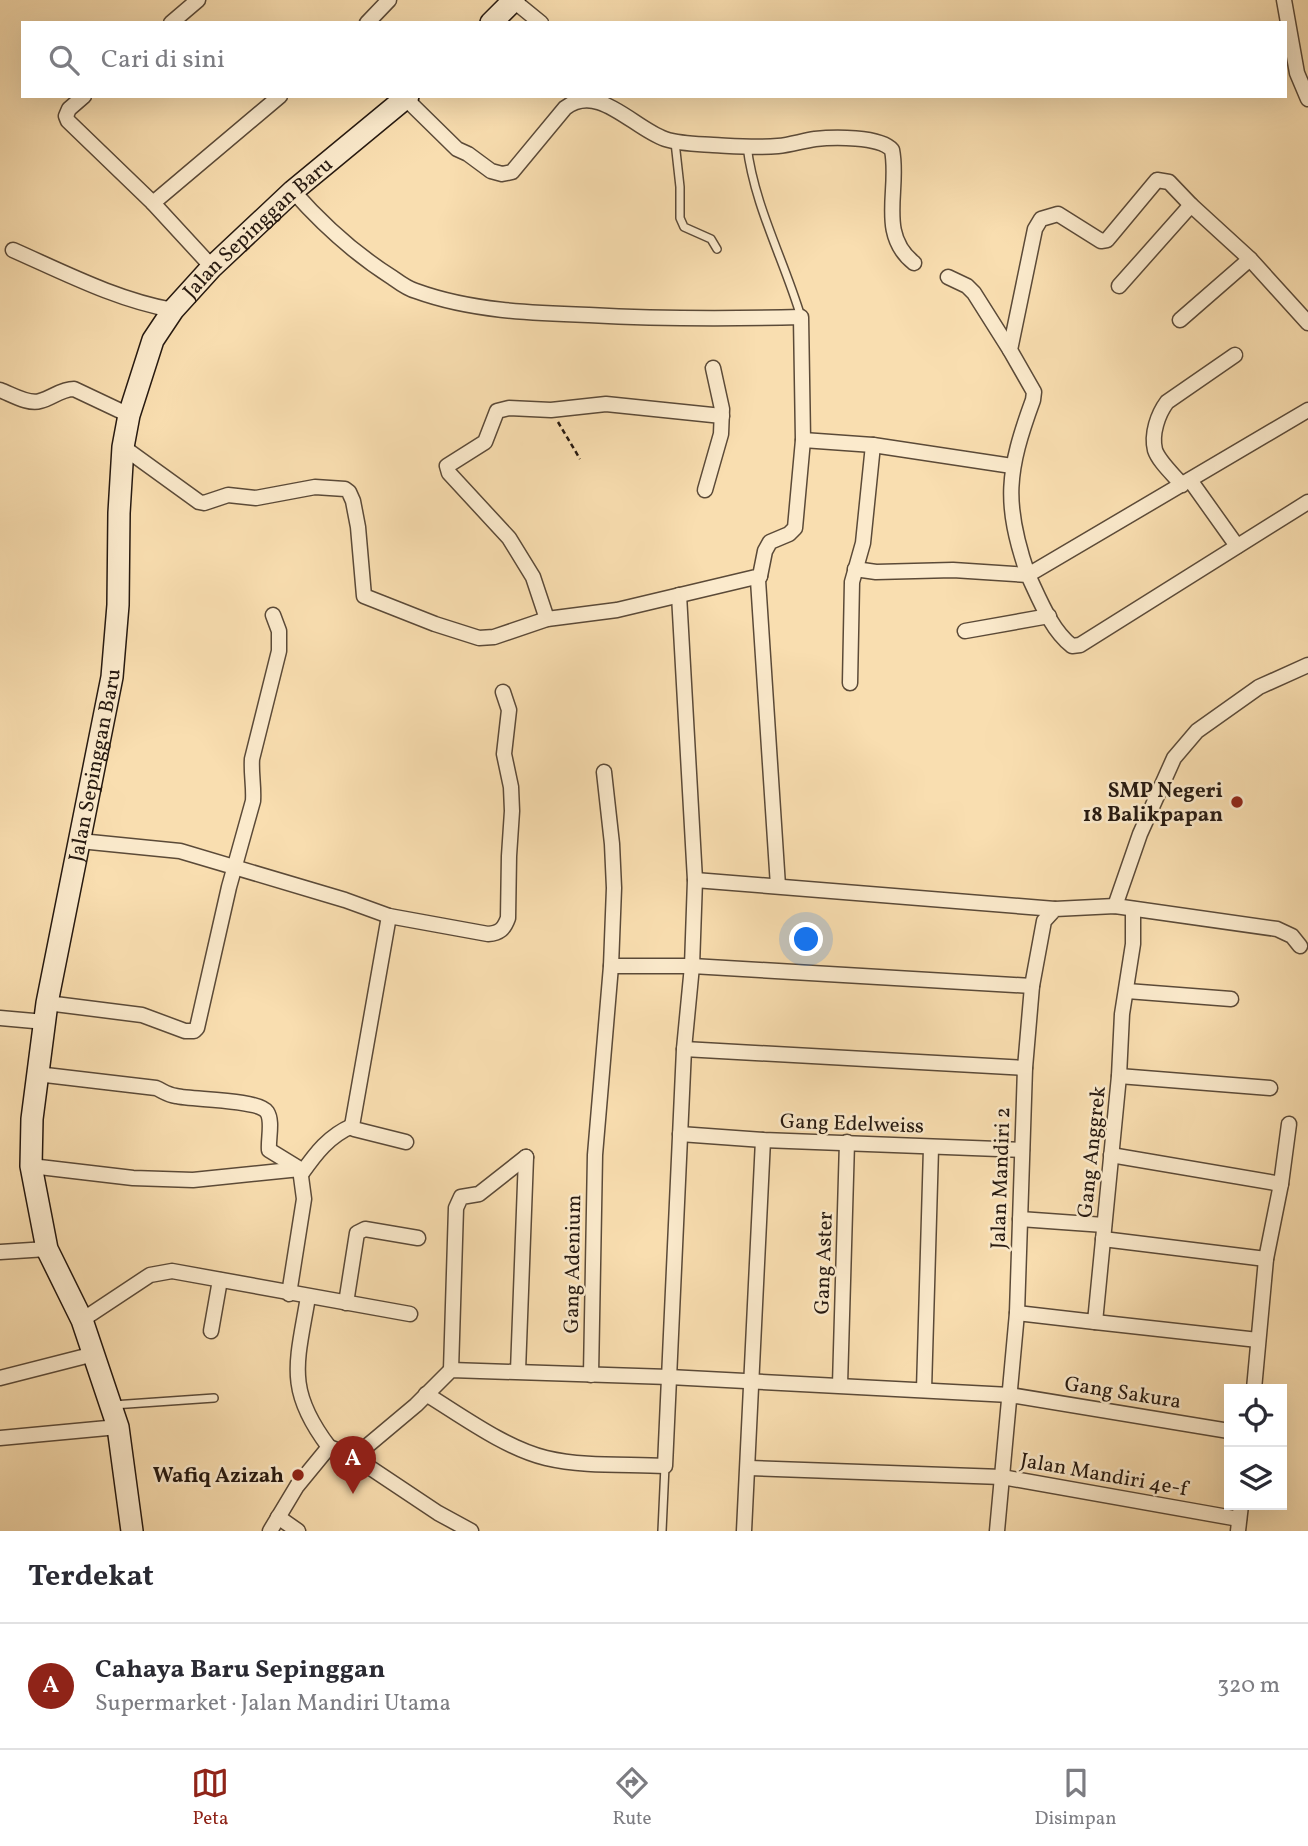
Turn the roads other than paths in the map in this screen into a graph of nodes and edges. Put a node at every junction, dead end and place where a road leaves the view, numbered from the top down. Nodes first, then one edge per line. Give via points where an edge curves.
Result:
1 (198, 0) edge
2 (389, 0) edge
3 (514, 0) edge
4 (1284, 0) edge
5 (173, 21) edge
6 (370, 21) edge
7 (493, 21) edge
8 (539, 21) edge
9 (82, 98) edge
10 (278, 98) edge
11 (405, 98) edge
12 (407, 98) edge
13 (1308, 99) edge
14 (675, 141) junction
15 (747, 146) junction
16 (293, 191) junction
17 (153, 202) junction
18 (1191, 205) junction
19 (717, 248) dead end
20 (13, 250) dead end
21 (1251, 258) junction
22 (914, 263) dead end
23 (212, 267) junction
24 (948, 277) dead end
25 (1119, 286) dead end
26 (173, 310) junction
27 (802, 317) junction
28 (1180, 320) dead end
29 (1308, 323) edge
30 (1010, 350) junction
31 (1234, 355) dead end
32 (713, 368) dead end
33 (0, 390) edge
34 (1308, 410) edge
35 (129, 415) junction
36 (722, 416) junction
37 (803, 440) junction
38 (873, 445) junction
39 (123, 447) junction
40 (1012, 466) junction
41 (1186, 482) junction
42 (705, 489) dead end
43 (1308, 502) edge
44 (1237, 546) junction
45 (855, 569) junction
46 (1028, 575) junction
47 (760, 576) junction
48 (679, 595) junction
49 (273, 615) dead end
50 (1049, 616) junction
51 (547, 619) junction
52 (965, 631) dead end
53 (1308, 665) edge
54 (850, 683) dead end
55 (503, 692) dead end
56 (604, 772) dead end
57 (80, 841) junction
58 (233, 867) junction
59 (695, 880) junction
60 (778, 886) junction
61 (1115, 906) junction
62 (1055, 909) junction
63 (1133, 909) junction
64 (389, 916) junction
65 (1300, 946) dead end
66 (611, 966) junction
67 (692, 967) junction
68 (1032, 986) junction
69 (1127, 991) junction
70 (1231, 999) dead end
71 (46, 1012) junction
72 (0, 1018) edge
73 (684, 1049) junction
74 (1025, 1068) junction
75 (37, 1074) junction
76 (1119, 1076) junction
77 (1270, 1088) dead end
78 (1289, 1124) dead end
79 (352, 1126) junction
80 (680, 1133) junction
81 (763, 1140) junction
82 (406, 1142) dead end
83 (847, 1142) junction
84 (931, 1148) junction
85 (1022, 1150) junction
86 (1111, 1155) junction
87 (31, 1166) junction
88 (301, 1171) junction
89 (1282, 1184) junction
90 (1020, 1219) junction
91 (1103, 1232) junction
92 (418, 1238) dead end
93 (47, 1248) junction
94 (0, 1252) edge
95 (1266, 1259) junction
96 (220, 1280) junction
97 (289, 1294) junction
98 (308, 1297) junction
99 (346, 1303) junction
100 (1017, 1313) junction
101 (410, 1314) dead end
102 (82, 1320) junction
103 (1095, 1322) junction
104 (211, 1331) dead end
105 (1258, 1340) junction
106 (94, 1354) junction
107 (451, 1370) junction
108 (518, 1371) junction
109 (591, 1375) junction
110 (669, 1377) junction
111 (0, 1378) edge
112 (751, 1381) junction
113 (1254, 1384) edge
114 (841, 1385) junction
115 (924, 1390) junction
116 (426, 1394) junction
117 (1010, 1395) junction
118 (214, 1398) dead end
119 (112, 1405) junction
120 (118, 1427) junction
121 (1224, 1430) edge
122 (0, 1438) edge
123 (329, 1447) junction
124 (354, 1457) junction
125 (665, 1466) junction
126 (749, 1468) junction
127 (1002, 1478) junction
128 (278, 1517) junction
129 (1239, 1518) edge
130 (132, 1531) edge
131 (270, 1531) edge
132 (298, 1531) edge
133 (471, 1531) edge
134 (662, 1531) edge
135 (744, 1531) edge
136 (997, 1531) edge

1 - 5 street
2 - 6 street
3 - 7 street
3 - 8 street
4 - 13 street via 1297,73
9 - 17 street via 69,109 68,121
10 - 17 street
11 - 16 street, Jalan Sepinggan Baru
12 - 14 street via 449,143 502,174 512,172 565,108 583,99 606,104 635,124
14 - 15 street
14 - 19 lane via 680,218 684,227 711,239
15 - 22 street via 826,139 869,140 889,147 894,157 895,235 898,247
15 - 27 lane via 766,221
16 - 23 street, Jalan Sepinggan Baru
16 - 27 street via 350,248 382,271 414,291 471,306 652,318
17 - 23 street
18 - 21 street
18 - 25 street
18 - 30 street via 1163,179 1157,180 1107,240 1101,241 1058,215 1041,219 1035,229
20 - 26 street via 120,296
21 - 28 street
21 - 29 street
23 - 26 street, Jalan Sepinggan Baru
24 - 30 street via 974,293
26 - 35 street, Jalan Sepinggan Baru via 153,340
27 - 37 street
30 - 40 street via 1034,392
31 - 41 street via 1160,411 1155,450
32 - 36 street
33 - 35 street via 39,402 74,389
34 - 41 street
35 - 39 street, Jalan Sepinggan Baru
36 - 42 street
36 - 51 street via 606,404 551,410 509,408 497,411 485,442 447,466 509,538 533,577
37 - 38 street
37 - 47 street via 795,527 769,542
38 - 40 street
38 - 45 street via 863,543
39 - 51 street via 204,503 235,494 256,498 315,487 345,489 353,501 362,590 369,599 479,638
39 - 57 street, Jalan Sepinggan Baru via 112,677
40 - 46 street via 1013,523
41 - 44 street
41 - 46 street
43 - 44 street
44 - 50 street via 1080,645 1066,641
45 - 46 street
45 - 54 street
46 - 50 street
47 - 48 street
47 - 60 street
48 - 51 street via 617,610
48 - 59 street
49 - 58 street via 279,651 252,759 253,801
50 - 52 street
53 - 61 street via 1259,687 1197,731 1174,758
55 - 64 street via 509,710 504,754 512,811 505,927 488,934
56 - 66 street, Gang Adenium via 614,888
57 - 58 street via 180,851
57 - 71 street, Jalan Sepinggan Baru
58 - 64 street
58 - 71 street via 194,1031 142,1015
59 - 60 street
59 - 67 street
60 - 62 street
61 - 62 street
61 - 63 street
62 - 68 street, Jalan Mandiri 2 via 1044,921
63 - 65 street via 1277,929
63 - 69 street, Gang Anggrek
64 - 79 street
66 - 67 street
66 - 109 street, Gang Adenium via 595,1155
67 - 68 street
67 - 73 street
68 - 74 street, Jalan Mandiri 2
69 - 70 street
69 - 76 street, Gang Anggrek
71 - 72 street
71 - 75 street, Jalan Sepinggan Baru
73 - 74 street
73 - 80 street
74 - 85 street, Jalan Mandiri 2
75 - 87 street, Jalan Sepinggan Baru
75 - 88 street via 156,1088 179,1097 260,1107 270,1120 269,1150
76 - 77 street
76 - 86 street, Gang Anggrek
78 - 89 street
79 - 82 street
79 - 88 street via 336,1133
80 - 81 street, Gang Edelweiss
80 - 110 street
81 - 83 street, Gang Edelweiss
81 - 112 street
83 - 84 street, Gang Edelweiss
83 - 114 street, Gang Aster
84 - 85 street, Gang Edelweiss
84 - 115 street
85 - 90 street, Jalan Mandiri 2
86 - 89 street
86 - 91 street, Gang Anggrek
87 - 88 street via 193,1180
87 - 93 street, Jalan Sepinggan Baru
88 - 97 street via 304,1199
89 - 95 street
90 - 91 street
90 - 100 street, Jalan Mandiri 2
91 - 95 street
91 - 103 street, Gang Anggrek
92 - 99 street via 365,1229 357,1233
93 - 94 street
93 - 102 street, Jalan Sepinggan Baru
95 - 105 street
96 - 97 street
96 - 102 street via 172,1271 150,1275
96 - 104 street
97 - 98 street
98 - 99 street
98 - 123 street via 296,1367 301,1398 313,1427
99 - 101 street
100 - 103 street
100 - 117 street, Jalan Mandiri 2
102 - 106 street, Jalan Sepinggan Baru
103 - 105 street
105 - 113 street
106 - 111 street
106 - 119 street, Jalan Sepinggan Baru
107 - 108 street, Gang Sakura
107 - 108 street via 458,1201 480,1194 526,1157
107 - 116 street
108 - 109 street, Gang Sakura
109 - 110 street, Gang Sakura
110 - 112 street, Gang Sakura
110 - 125 street
112 - 114 street, Gang Sakura
112 - 126 street
114 - 115 street, Gang Sakura
115 - 117 street, Gang Sakura
116 - 124 street
116 - 125 street via 517,1447 546,1458
117 - 121 street, Gang Sakura
117 - 127 street, Jalan Mandiri 2
118 - 119 lane
119 - 120 street, Jalan Sepinggan Baru
120 - 122 street
120 - 130 street, Jalan Sepinggan Baru
123 - 124 street
123 - 128 street
124 - 133 street
125 - 134 lane
126 - 127 street, Jalan Mandiri 4e-f
126 - 135 street
127 - 129 street, Jalan Mandiri 4e-f
127 - 136 street, Jalan Mandiri 2
128 - 131 street
128 - 132 street

